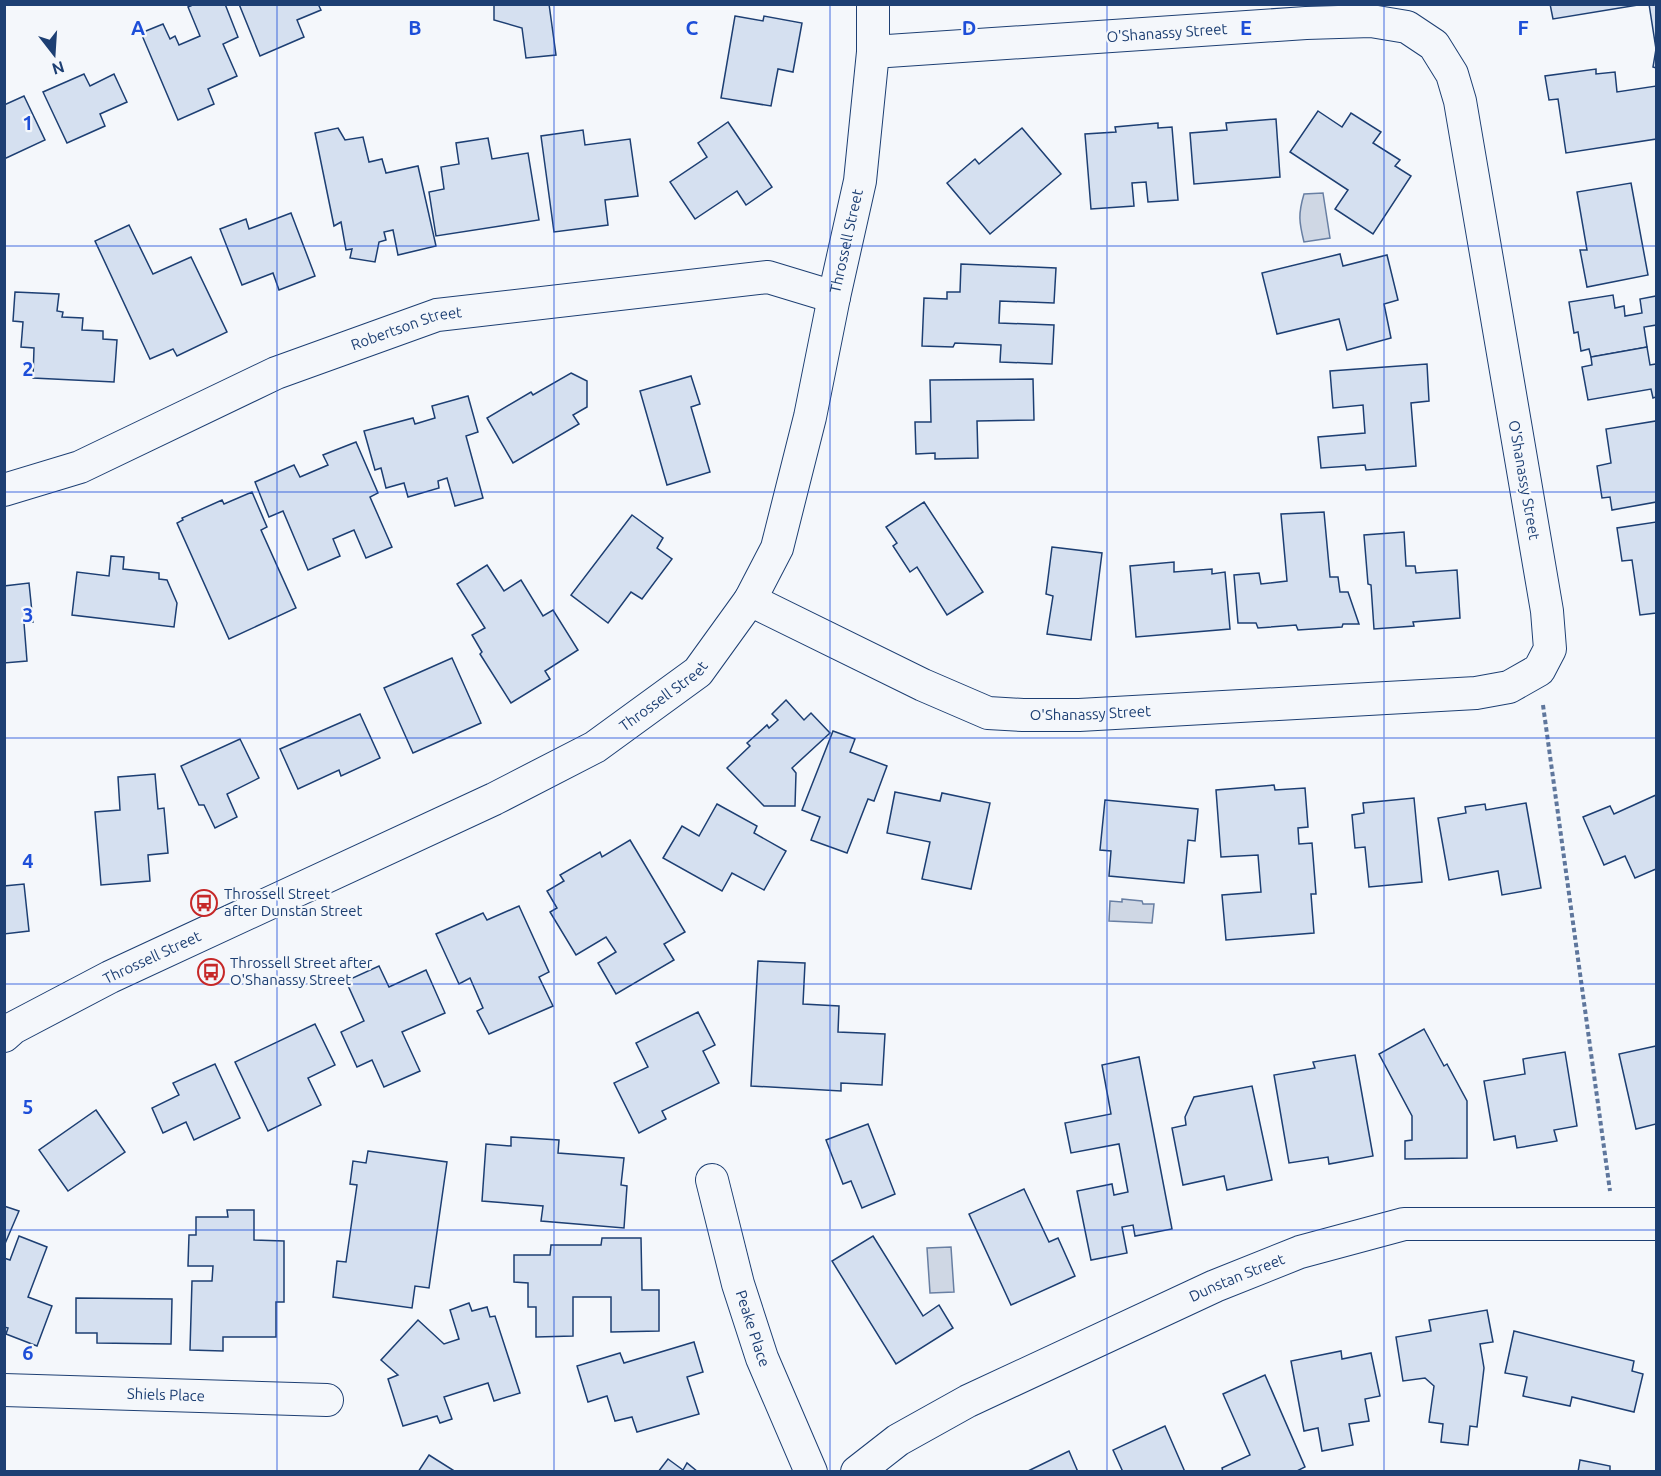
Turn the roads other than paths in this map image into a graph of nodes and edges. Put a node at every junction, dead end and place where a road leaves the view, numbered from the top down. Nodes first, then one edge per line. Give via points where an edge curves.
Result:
1 (873, 4) edge
2 (873, 52) junction
3 (834, 297) junction
4 (4, 490) edge
5 (750, 600) junction
6 (4, 1036) edge
7 (712, 1180) dead end
8 (1656, 1226) edge
9 (4, 1390) edge
10 (327, 1400) dead end
11 (811, 1472) edge
12 (856, 1472) edge

1 - 2 street, Throssell Street
2 - 3 street, Throssell Street via 860,181
2 - 5 street, O'Shanassy Street via 1371,21 1407,27 1434,45 1452,74 1460,101 1550,649 1539,670 1509,687 1476,693 1079,715 988,713
3 - 4 street, Robertson Street via 768,278 437,315 276,373 80,467
3 - 5 street, Throssell Street via 810,417 777,548
5 - 6 street, Throssell Street via 698,672 595,747 494,799 110,977
7 - 11 street, Peake Place via 758,1347
8 - 12 street, Dunstan Street via 1404,1224 1300,1252 1215,1286 968,1401 898,1440
9 - 10 street, Shiels Place

